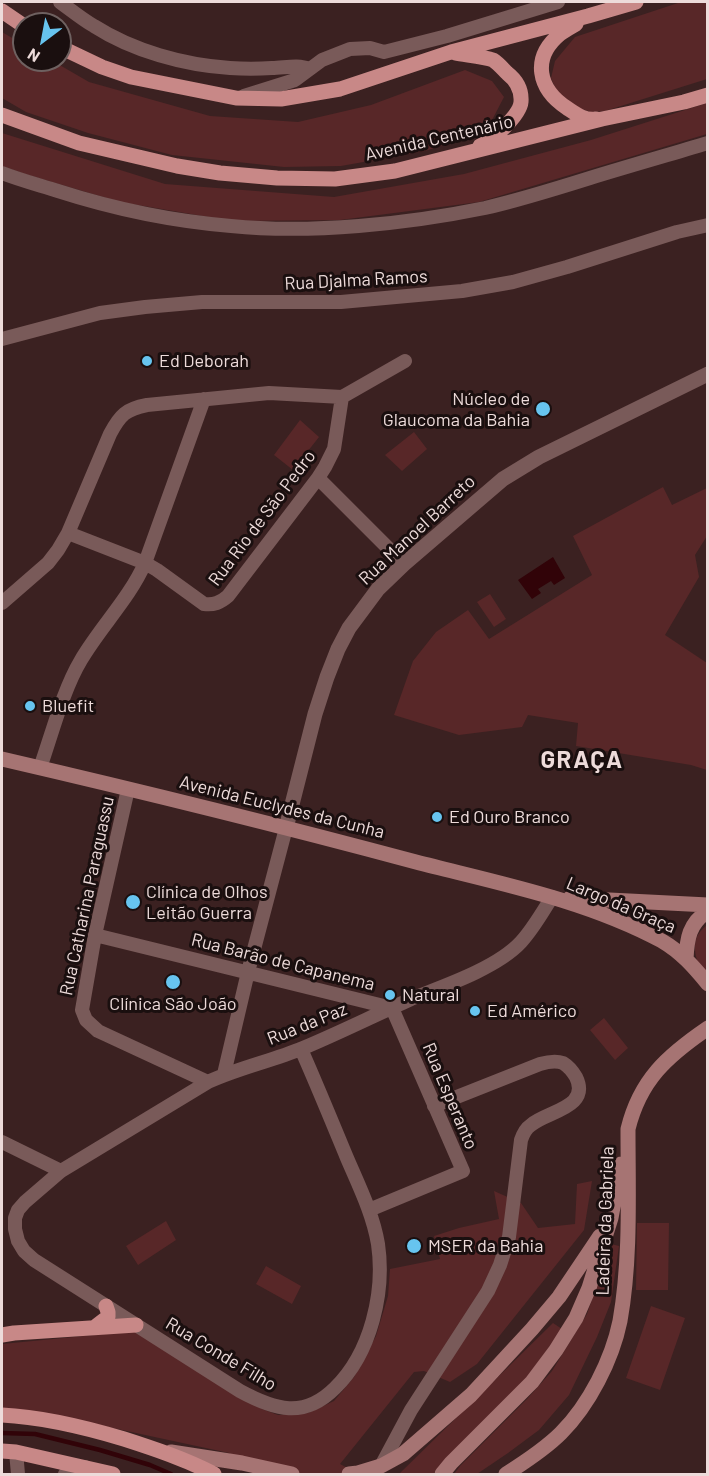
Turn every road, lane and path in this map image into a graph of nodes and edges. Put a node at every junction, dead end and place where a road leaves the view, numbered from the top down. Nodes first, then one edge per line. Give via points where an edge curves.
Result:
1 (60, 2) edge
2 (558, 2) edge
3 (636, 2) edge
4 (588, 16) junction
5 (451, 52) junction
6 (72, 53) edge
7 (309, 69) junction
8 (708, 95) edge
9 (236, 98) junction
10 (2, 115) edge
11 (602, 119) junction
12 (708, 143) edge
13 (458, 156) junction
14 (2, 173) edge
15 (708, 225) edge
16 (2, 339) edge
17 (405, 361) dead end
18 (708, 374) edge
19 (342, 397) junction
20 (204, 399) junction
21 (318, 478) junction
22 (68, 533) junction
23 (145, 563) junction
24 (404, 564) junction
25 (2, 603) edge
26 (2, 759) edge
27 (40, 768) junction
28 (128, 789) junction
29 (286, 828) junction
30 (552, 897) junction
31 (708, 905) edge
32 (708, 911) edge
33 (95, 935) junction
34 (686, 959) junction
35 (248, 972) junction
36 (708, 984) edge
37 (392, 1008) junction
38 (708, 1028) edge
39 (301, 1049) junction
40 (224, 1074) junction
41 (208, 1082) junction
42 (434, 1106) junction
43 (628, 1129) junction
44 (2, 1142) edge
45 (62, 1171) junction
46 (369, 1210) junction
47 (611, 1218) junction
48 (106, 1306) junction
49 (136, 1324) junction
50 (94, 1327) junction
51 (2, 1335) edge
52 (2, 1415) edge
53 (159, 1450) junction
54 (9, 1451) edge
55 (381, 1466) junction
56 (85, 1467) junction
57 (18, 1474) edge
58 (65, 1474) edge
59 (113, 1474) edge
60 (214, 1474) edge
61 (292, 1474) edge
62 (349, 1474) edge
63 (442, 1474) edge
64 (506, 1474) edge

1 - 7 street via 92,25 154,53 229,68
2 - 7 street via 384,52 350,49
3 - 4 main road
4 - 5 main road
4 - 11 main road via 559,35 546,51 542,75 545,86 559,103 589,120
5 - 9 main road via 332,90 281,99
5 - 13 main road via 492,60 512,77 520,91 520,106 503,129 485,144
6 - 9 main road via 131,77
7 - 9 street via 295,80
8 - 11 main road, Avenida Centenário
10 - 13 main road, Avenida Centenário via 79,143 220,173 335,179 395,171
11 - 13 main road, Avenida Centenário
12 - 14 street via 485,208 347,226 234,227 182,221 75,197
15 - 16 street, Rua Djalma Ramos via 513,282 462,291 341,302 202,302 145,307 100,313
17 - 19 street
18 - 24 street, Rua Manoel Barreto via 503,478
19 - 20 street via 269,393
19 - 21 street, Rua Rio de São Pedro via 334,449
20 - 22 street via 133,408 123,415 110,434
20 - 23 street
21 - 23 street, Rua Rio de São Pedro via 222,602 204,604
21 - 24 street
22 - 23 street, Rua Rio de São Pedro
22 - 25 street via 48,563
23 - 27 street via 73,675
24 - 29 street, Rua Manoel Barreto via 362,609 338,650 315,714
26 - 27 main road, Avenida Euclydes da Cunha
27 - 28 main road, Avenida Euclydes da Cunha
28 - 29 main road, Avenida Euclydes da Cunha
28 - 33 street, Rua Catharina Paraguassu
29 - 30 main road, Avenida Euclydes da Cunha
29 - 35 street
30 - 31 main road, Largo da Graça
30 - 34 main road, Largo da Graça via 644,932
30 - 37 street, Rua da Paz via 520,943 504,956
32 - 34 main road via 693,925 687,938
33 - 35 street, Rua Barão de Capanema
33 - 41 street, Rua Catharina Paraguassu via 82,1010 86,1020 98,1031
34 - 36 main road, Largo da Graça
35 - 37 street, Rua Barão de Capanema
35 - 40 street
37 - 39 street, Rua da Paz
37 - 42 street, Rua Esperanto
38 - 43 main road, Ladeira da Gabriela via 673,1054 648,1081
39 - 40 street, Rua da Paz
39 - 46 street, Rua Conde Filho
40 - 41 street, Rua da Paz
41 - 45 street, Rua da Paz
42 - 46 street, Rua Esperanto via 463,1171
42 - 55 street via 552,1061 563,1063 578,1081 575,1100 523,1132 508,1237 500,1265
43 - 47 main road
43 - 64 main road, Ladeira da Gabriela via 625,1277 620,1322 608,1359 596,1387 567,1427 536,1455
44 - 45 street
45 - 48 street, Rua Conde Filho via 18,1210 18,1241 34,1260
46 - 49 street, Rua Conde Filho via 378,1244 379,1276 370,1333 342,1382 312,1405 292,1408 260,1402
47 - 55 main road via 559,1297 499,1366 423,1438
47 - 63 main road via 589,1288 556,1350 532,1382
48 - 49 street, Rua Conde Filho
48 - 50 main road via 108,1317
49 - 50 main road
50 - 51 main road
52 - 53 main road via 85,1428
53 - 60 main road
53 - 61 main road
54 - 56 main road
54 - 57 street
55 - 62 main road
56 - 58 street
56 - 59 main road

